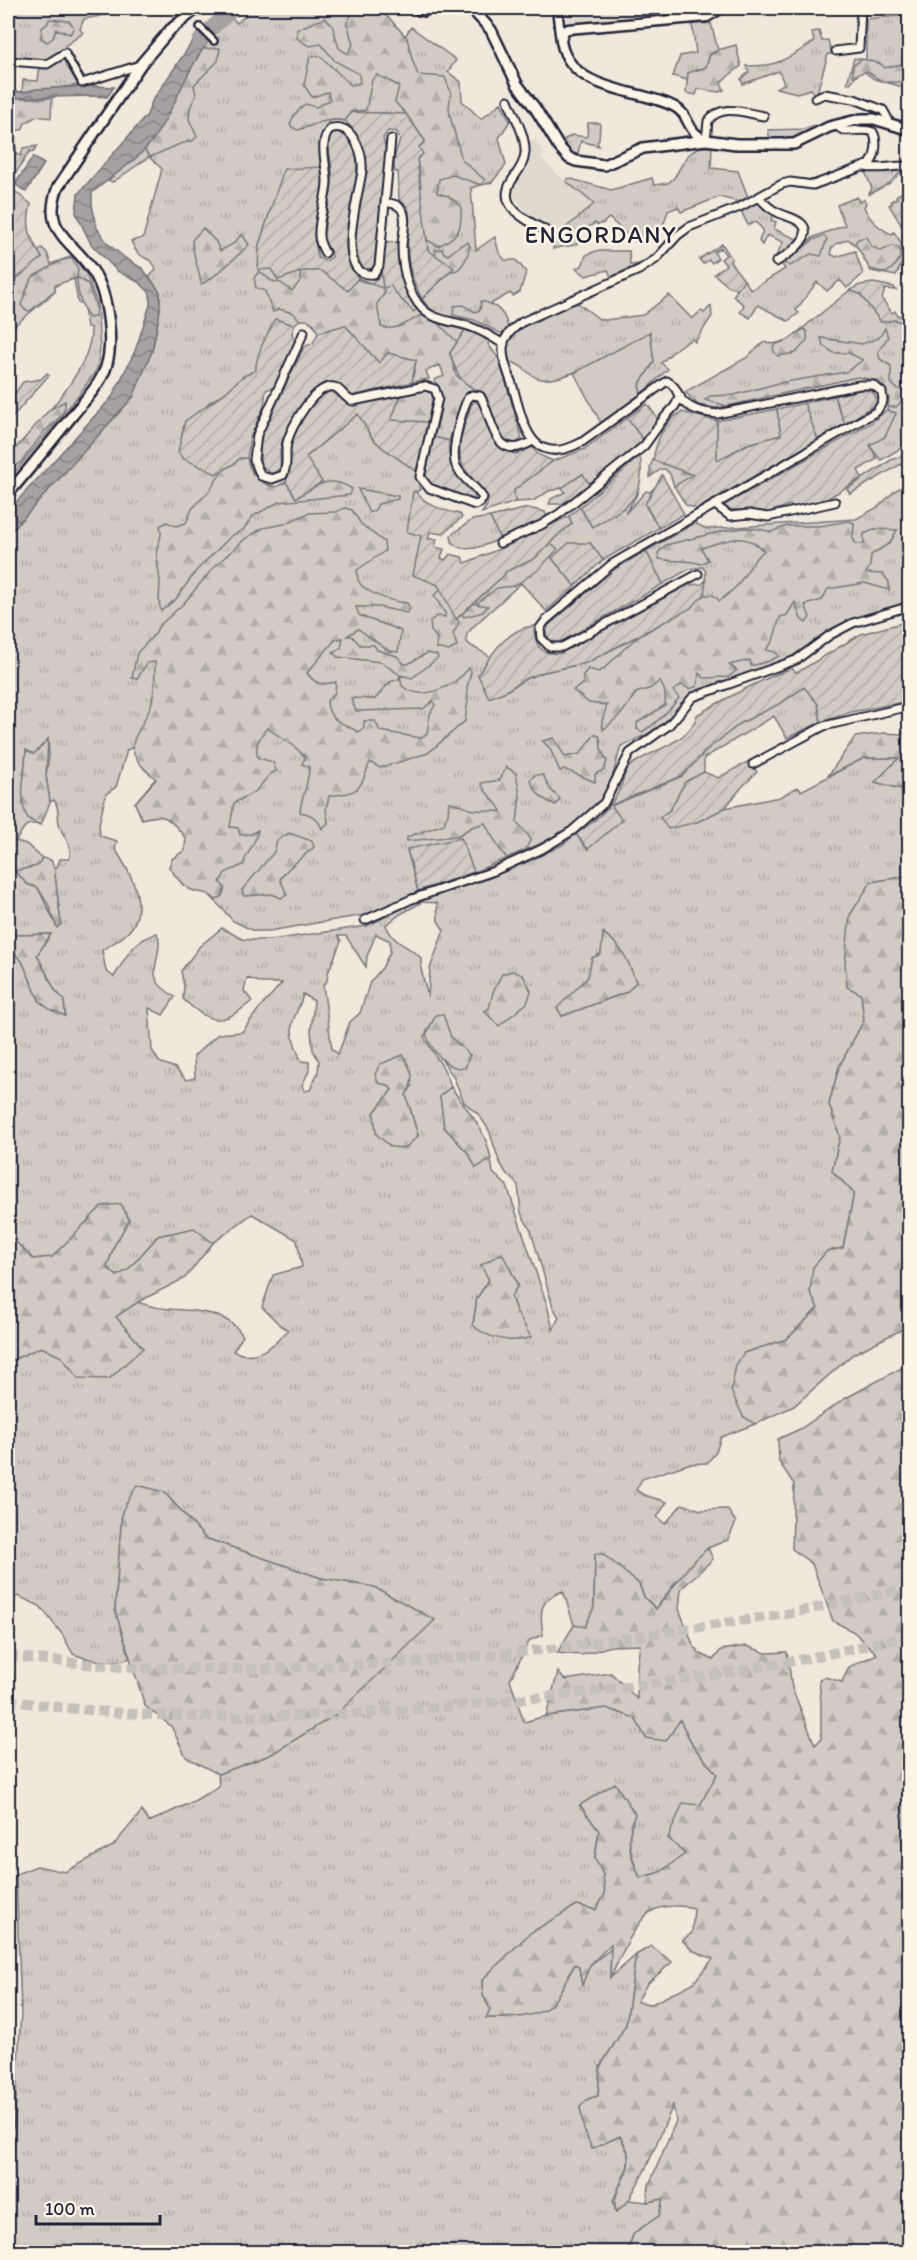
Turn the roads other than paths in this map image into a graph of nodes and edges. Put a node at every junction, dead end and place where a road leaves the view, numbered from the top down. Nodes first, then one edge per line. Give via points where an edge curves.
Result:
1 (414, 8) edge
2 (471, 8) edge
3 (557, 8) edge
4 (722, 8) edge
5 (737, 8) edge
6 (747, 8) edge
7 (861, 8) edge
8 (196, 9) dead end
9 (425, 13) dead end
10 (200, 27) dead end
11 (214, 41) dead end
12 (561, 41) junction
13 (836, 51) dead end
14 (65, 53) joint
15 (8, 57) edge
16 (140, 65) junction
17 (82, 83) joint
18 (815, 98) dead end
19 (508, 100) dead end
20 (764, 116) dead end
21 (887, 122) junction
22 (837, 124) junction
23 (690, 127) junction
24 (909, 130) edge
25 (391, 139) dead end
26 (706, 140) junction
27 (682, 143) junction
28 (909, 165) edge
29 (863, 166) junction
30 (759, 197) junction
31 (386, 202) junction
32 (547, 231) dead end
33 (325, 253) dead end
34 (776, 262) dead end
35 (304, 332) dead end
36 (504, 344) junction
37 (680, 396) junction
38 (533, 441) junction
39 (8, 494) edge
40 (835, 502) dead end
41 (715, 505) junction
42 (500, 543) dead end
43 (698, 574) dead end
44 (909, 606) edge
45 (909, 706) edge
46 (753, 764) dead end
47 (365, 920) dead end
48 (8, 2097) edge
49 (8, 2127) edge

1 - 9 street
2 - 27 main road via 491,30 523,93 569,158 604,165 643,148
3 - 12 street
4 - 12 street via 707,17 568,29
5 - 6 main road
7 - 13 street via 859,48
8 - 16 main road via 170,30
10 - 11 street
12 - 23 street via 570,62 594,80 673,106
14 - 15 street via 47,64 10,61
14 - 17 street
16 - 17 street
16 - 39 main road via 59,184 52,208 56,228 94,272 101,286 109,333 106,367 88,396
18 - 21 street via 824,94 854,99 883,110
19 - 32 street via 524,140 525,155 507,196 520,216
20 - 26 street via 719,111 708,121
21 - 22 main road via 867,118
21 - 24 main road
22 - 26 main road via 794,144
22 - 29 street via 845,131 862,129 875,135 872,160
23 - 26 street via 696,136
23 - 27 street
25 - 31 street
26 - 27 main road
28 - 29 street
29 - 30 street via 813,185 789,182
30 - 34 street via 775,212 805,228 800,243
30 - 36 street via 689,227 639,270 522,322
31 - 33 street via 378,266 374,274 364,274 356,267 350,247 362,172 360,150 344,129 336,126 329,130 324,145 326,199 318,233
31 - 36 street via 404,212 405,272 416,300 435,318 471,327
35 - 38 street via 257,435 254,460 261,476 272,479 283,475 290,435 310,401 330,388 353,401 418,387 435,389 438,398 420,477 429,488 475,505 483,498 457,468 454,456 468,398 480,396 494,434 506,446 519,447
36 - 38 street via 524,428
37 - 38 street via 675,386 663,382 570,448 549,450
37 - 41 street via 692,409 717,414 859,385 873,385 884,396 877,411
37 - 42 street via 644,446 559,514
40 - 41 street via 768,517 749,513 730,516
41 - 43 street via 603,570 546,620 540,628 541,638 550,647 562,646
44 - 47 street via 854,623 795,660 693,698 669,725 630,753 604,803 572,831 494,871 412,898
45 - 46 street via 824,726
48 - 49 street

